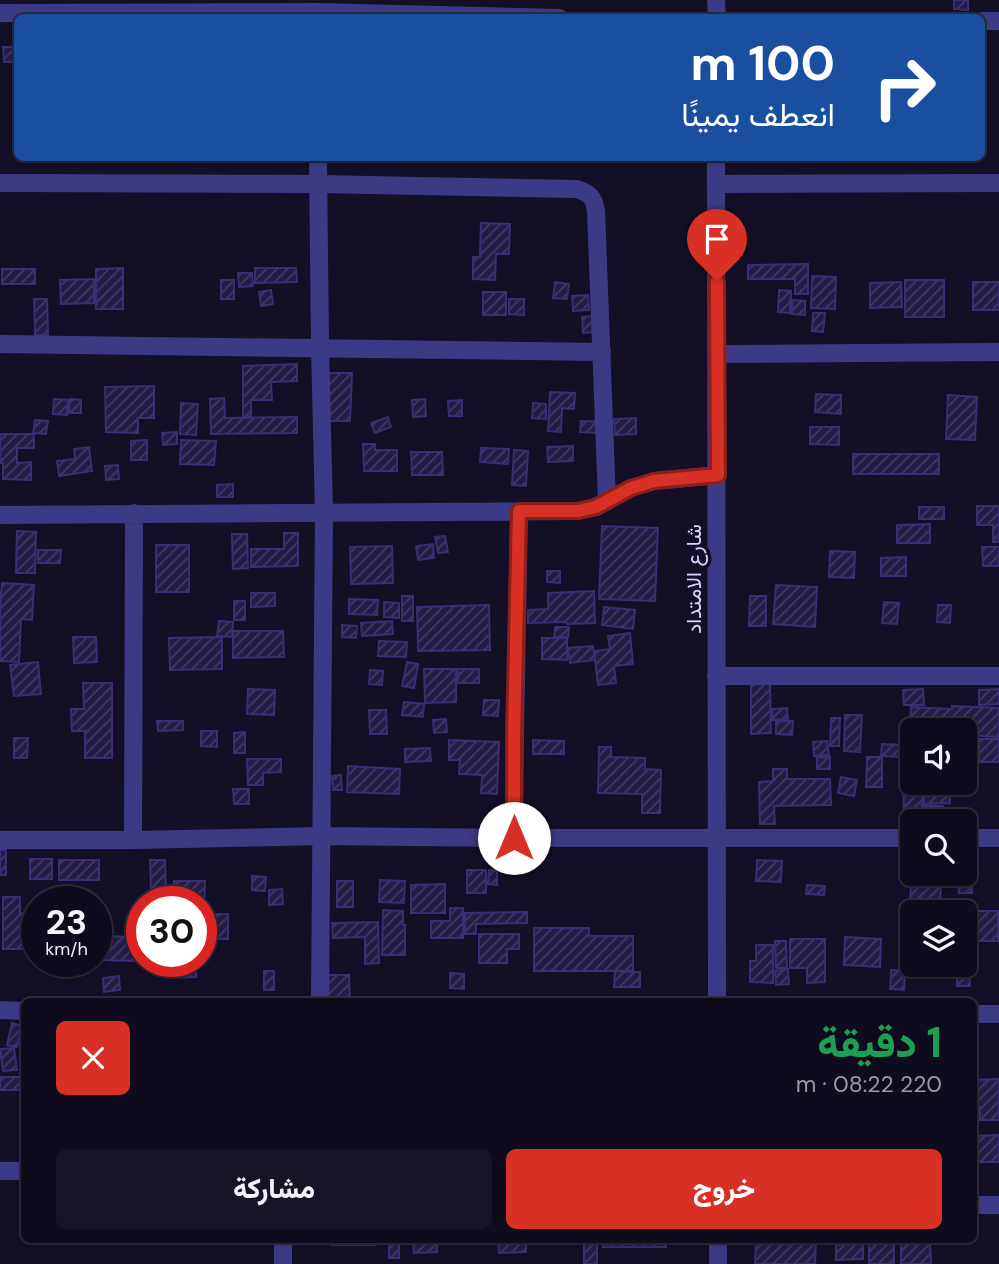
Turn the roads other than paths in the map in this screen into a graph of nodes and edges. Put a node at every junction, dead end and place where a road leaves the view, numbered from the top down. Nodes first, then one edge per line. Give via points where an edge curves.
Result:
1 (318, 10) edge
2 (0, 13) edge
3 (438, 14) edge
4 (318, 161) edge
5 (716, 161) edge
6 (999, 183) edge
7 (0, 184) edge
8 (319, 184) junction
9 (716, 184) junction
10 (0, 344) edge
11 (320, 348) junction
12 (602, 352) junction
13 (999, 352) edge
14 (717, 354) junction
15 (718, 475) junction
16 (607, 502) junction
17 (519, 511) junction
18 (324, 512) junction
19 (134, 513) junction
20 (0, 515) edge
21 (716, 676) junction
22 (999, 676) edge
23 (321, 836) junction
24 (514, 838) junction
25 (718, 838) junction
26 (900, 838) edge
27 (977, 838) edge
28 (999, 838) edge
29 (0, 840) edge
30 (134, 840) junction
31 (320, 998) edge
32 (717, 998) edge
33 (0, 1010) edge
34 (21, 1011) edge
35 (977, 1014) edge
36 (999, 1014) edge
37 (0, 1171) edge
38 (21, 1171) edge
39 (977, 1205) edge
40 (999, 1205) edge
41 (283, 1243) edge
42 (718, 1243) edge
43 (283, 1264) edge
44 (718, 1264) edge

1 - 2 street
1 - 3 street
4 - 8 street
5 - 9 street, شارع الامتداد
6 - 9 street
7 - 8 street
8 - 11 street
8 - 12 street via 577,189 588,193 596,211
9 - 14 street, شارع الامتداد
10 - 11 street
11 - 12 street
11 - 18 street
12 - 16 street
13 - 14 street
14 - 15 street, شارع الامتداد
15 - 16 street via 654,481
15 - 21 street, شارع الامتداد
16 - 17 street via 578,511
17 - 18 street
17 - 24 street
18 - 19 street
18 - 23 street
19 - 20 street
19 - 30 street
21 - 22 street
21 - 25 street, شارع الامتداد
23 - 24 street
23 - 30 street
23 - 31 street
24 - 25 street
25 - 26 street
25 - 32 street, شارع الامتداد
27 - 28 street
29 - 30 street
33 - 34 street
35 - 36 street
37 - 38 street
39 - 40 street
41 - 43 street
42 - 44 street

